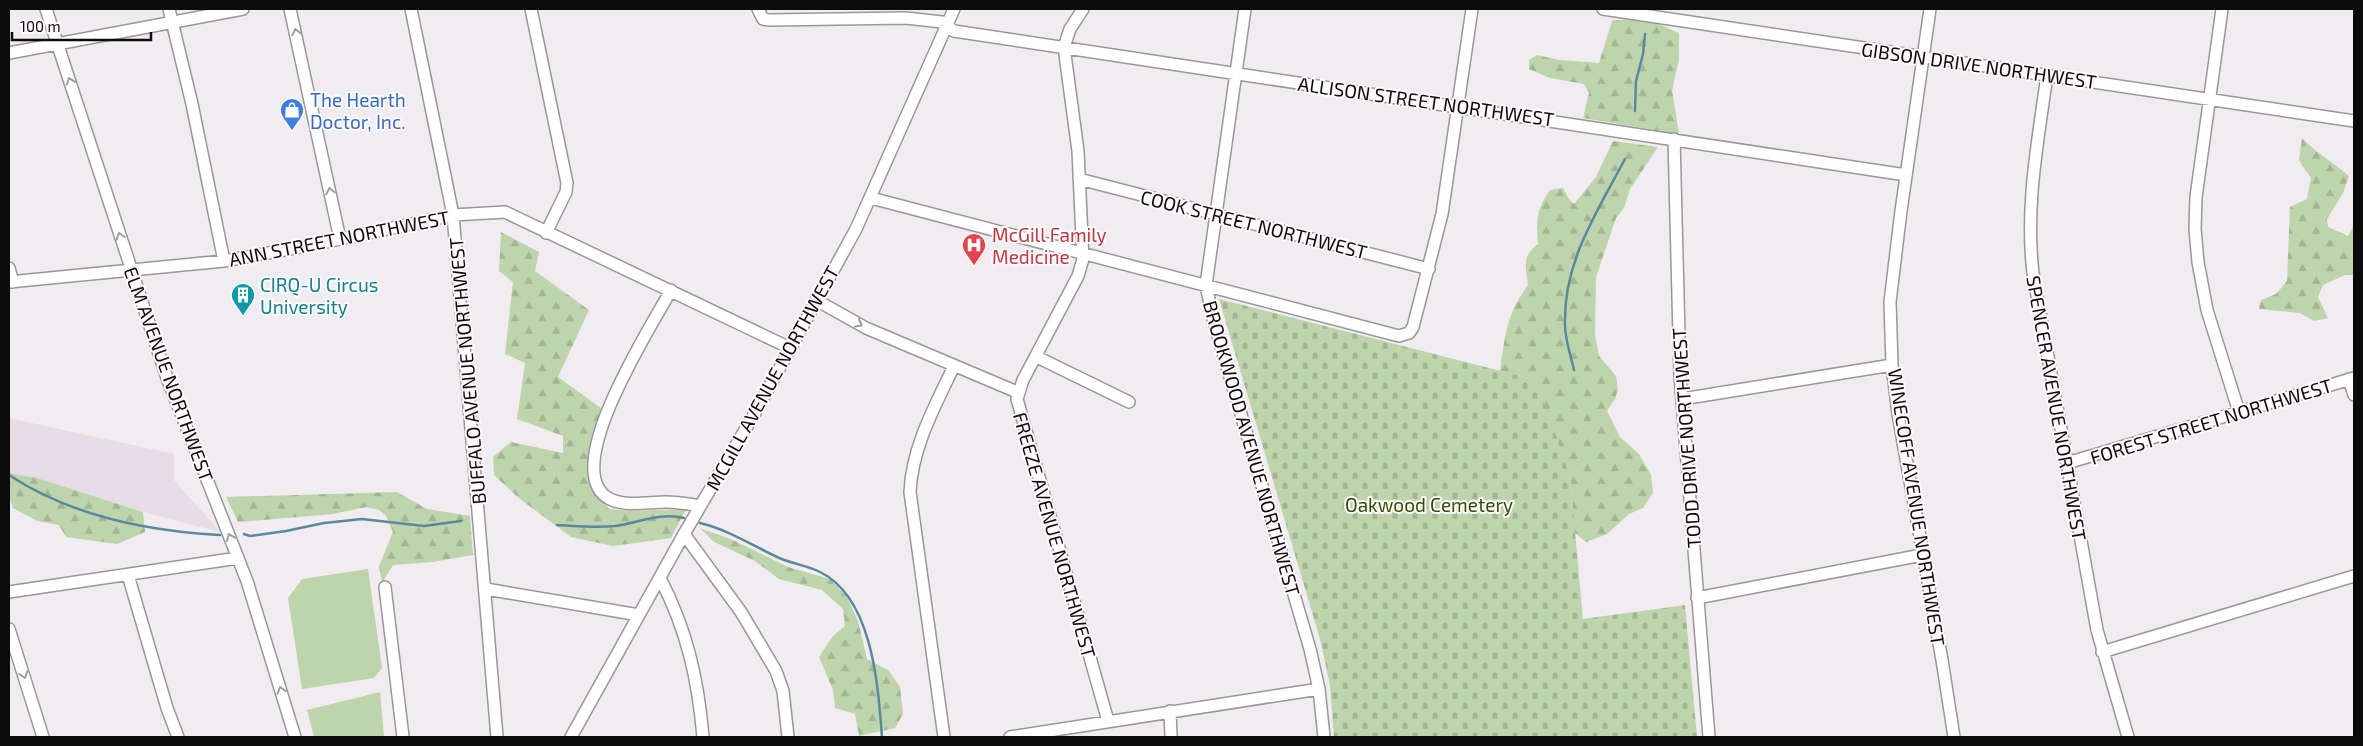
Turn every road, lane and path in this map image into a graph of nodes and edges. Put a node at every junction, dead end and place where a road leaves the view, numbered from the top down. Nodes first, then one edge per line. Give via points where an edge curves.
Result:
1 (46, 9) edge
2 (169, 9) edge
3 (243, 9) edge
4 (290, 9) edge
5 (411, 9) edge
6 (531, 9) edge
7 (758, 9) edge
8 (954, 9) edge
9 (1083, 9) edge
10 (1245, 9) edge
11 (1472, 9) edge
12 (1603, 9) edge
13 (1930, 9) edge
14 (2222, 9) edge
15 (173, 22) junction
16 (947, 26) junction
17 (57, 44) junction
18 (1064, 48) junction
19 (9, 53) edge
20 (1923, 57) junction
21 (1235, 73) junction
22 (2047, 75) junction
23 (2209, 98) junction
24 (1458, 107) junction
25 (2354, 121) edge
26 (1674, 139) junction
27 (1906, 175) junction
28 (1079, 179) junction
29 (871, 198) junction
30 (453, 215) junction
31 (1214, 215) junction
32 (546, 233) junction
33 (340, 239) junction
34 (1083, 252) junction
35 (224, 261) junction
36 (9, 268) edge
37 (1429, 269) junction
38 (132, 271) junction
39 (11, 282) edge
40 (1206, 285) junction
41 (671, 290) junction
42 (816, 300) junction
43 (790, 348) junction
44 (1037, 357) junction
45 (1892, 365) junction
46 (954, 366) junction
47 (2352, 379) edge
48 (1017, 392) junction
49 (2354, 395) edge
50 (1682, 398) junction
51 (1130, 402) dead end
52 (2239, 412) junction
53 (2067, 463) junction
54 (700, 506) junction
55 (684, 534) junction
56 (1922, 555) junction
57 (238, 558) junction
58 (128, 574) junction
59 (2354, 576) edge
60 (660, 578) junction
61 (385, 586) dead end
62 (486, 589) junction
63 (9, 592) edge
64 (1696, 598) junction
65 (639, 615) junction
66 (9, 629) edge
67 (2102, 652) junction
68 (1319, 689) junction
69 (1170, 712) junction
70 (1108, 721) junction
71 (1050, 734) edge
72 (44, 737) edge
73 (178, 737) edge
74 (295, 737) edge
75 (403, 737) edge
76 (497, 737) edge
77 (571, 737) edge
78 (703, 737) edge
79 (788, 737) edge
80 (944, 737) edge
81 (1010, 737) edge
82 (1172, 737) edge
83 (1324, 737) edge
84 (1709, 737) edge
85 (1954, 737) edge
86 (2128, 737) edge

1 - 17 street, ELM AVENUE NORTHWEST
2 - 15 street
3 - 15 street
33 -> 4 street
5 - 30 street, BUFFALO AVENUE NORTHWEST
6 - 32 street via 567,183 566,192
7 - 16 street, ALLISON STREET NORTHWEST via 763,20 906,18 942,22
8 - 16 street, MCGILL AVENUE NORTHWEST
9 - 18 street, FREEZE AVENUE NORTHWEST via 1070,29
10 - 21 street, BROOKWOOD AVENUE NORTHWEST
11 - 24 street
12 - 20 street, GIBSON DRIVE NORTHWEST
13 - 20 street, WINECOFF AVENUE NORTHWEST
14 - 23 street
15 - 17 street
15 - 35 street
16 - 18 street, ALLISON STREET NORTHWEST via 954,31
16 - 29 street, MCGILL AVENUE NORTHWEST
17 - 19 street
38 -> 17 street, ELM AVENUE NORTHWEST
18 - 21 street, ALLISON STREET NORTHWEST
18 - 28 street, FREEZE AVENUE NORTHWEST
20 - 22 street, GIBSON DRIVE NORTHWEST
20 - 27 street, WINECOFF AVENUE NORTHWEST
21 - 24 street, ALLISON STREET NORTHWEST
21 - 31 street, BROOKWOOD AVENUE NORTHWEST
22 - 23 street, GIBSON DRIVE NORTHWEST
22 - 53 street, SPENCER AVENUE NORTHWEST via 2030,200 2029,240
23 - 25 street, GIBSON DRIVE NORTHWEST
23 - 52 street via 2196,197 2198,262 2207,310
24 - 26 street, ALLISON STREET NORTHWEST
24 - 37 street via 1442,214
26 - 27 street, ALLISON STREET NORTHWEST
26 - 50 street, TODD DRIVE NORTHWEST
27 - 45 street, WINECOFF AVENUE NORTHWEST via 1890,302
28 - 31 street, COOK STREET NORTHWEST
28 - 34 street, FREEZE AVENUE NORTHWEST
29 - 34 street
29 - 42 street, MCGILL AVENUE NORTHWEST
30 - 32 street, ANN STREET NORTHWEST via 505,212
30 - 33 street, ANN STREET NORTHWEST
30 - 62 street, BUFFALO AVENUE NORTHWEST
31 - 37 street, COOK STREET NORTHWEST
31 - 40 street, BROOKWOOD AVENUE NORTHWEST
32 - 41 street, ANN STREET NORTHWEST
33 - 35 street, ANN STREET NORTHWEST
34 - 40 street
34 - 44 street, FREEZE AVENUE NORTHWEST via 1078,276
35 - 38 street, ANN STREET NORTHWEST
36 - 39 street
37 - 40 street via 1413,327 1410,333 1399,336
38 - 39 street, ANN STREET NORTHWEST
57 -> 38 street, ELM AVENUE NORTHWEST via 166,378
40 - 68 street, BROOKWOOD AVENUE NORTHWEST
41 - 43 street, ANN STREET NORTHWEST
41 - 54 street via 604,415 594,466 595,482 601,492 616,502
42 - 43 street, MCGILL AVENUE NORTHWEST
42 -> 46 street via 866,328
43 - 54 street, MCGILL AVENUE NORTHWEST
44 - 48 street, FREEZE AVENUE NORTHWEST
44 - 51 street
45 - 50 street
45 - 56 street, WINECOFF AVENUE NORTHWEST
46 - 48 street
46 - 80 street via 916,450 910,479
47 - 49 street
47 - 52 street, FOREST STREET NORTHWEST
48 - 70 street, FREEZE AVENUE NORTHWEST via 1019,411
50 - 64 street, TODD DRIVE NORTHWEST
52 - 53 street, FOREST STREET NORTHWEST
53 - 67 street, SPENCER AVENUE NORTHWEST
54 - 55 street, MCGILL AVENUE NORTHWEST
55 - 60 street, MCGILL AVENUE NORTHWEST
55 - 79 street via 741,612 776,671 783,691
56 - 64 street
56 - 85 street, WINECOFF AVENUE NORTHWEST
57 - 58 street
74 -> 57 street, ELM AVENUE NORTHWEST
58 - 63 street
58 - 73 street
59 - 67 street
60 - 65 street, MCGILL AVENUE NORTHWEST
60 - 78 street via 685,633 694,666
61 - 75 street
62 - 65 street
62 - 76 street, BUFFALO AVENUE NORTHWEST
64 - 84 street, TODD DRIVE NORTHWEST
65 - 77 street, MCGILL AVENUE NORTHWEST
66 -> 72 street
67 - 86 street, SPENCER AVENUE NORTHWEST
68 - 69 street
68 - 83 street, BROOKWOOD AVENUE NORTHWEST
69 - 70 street
69 - 82 street
70 - 71 street
71 - 81 street

